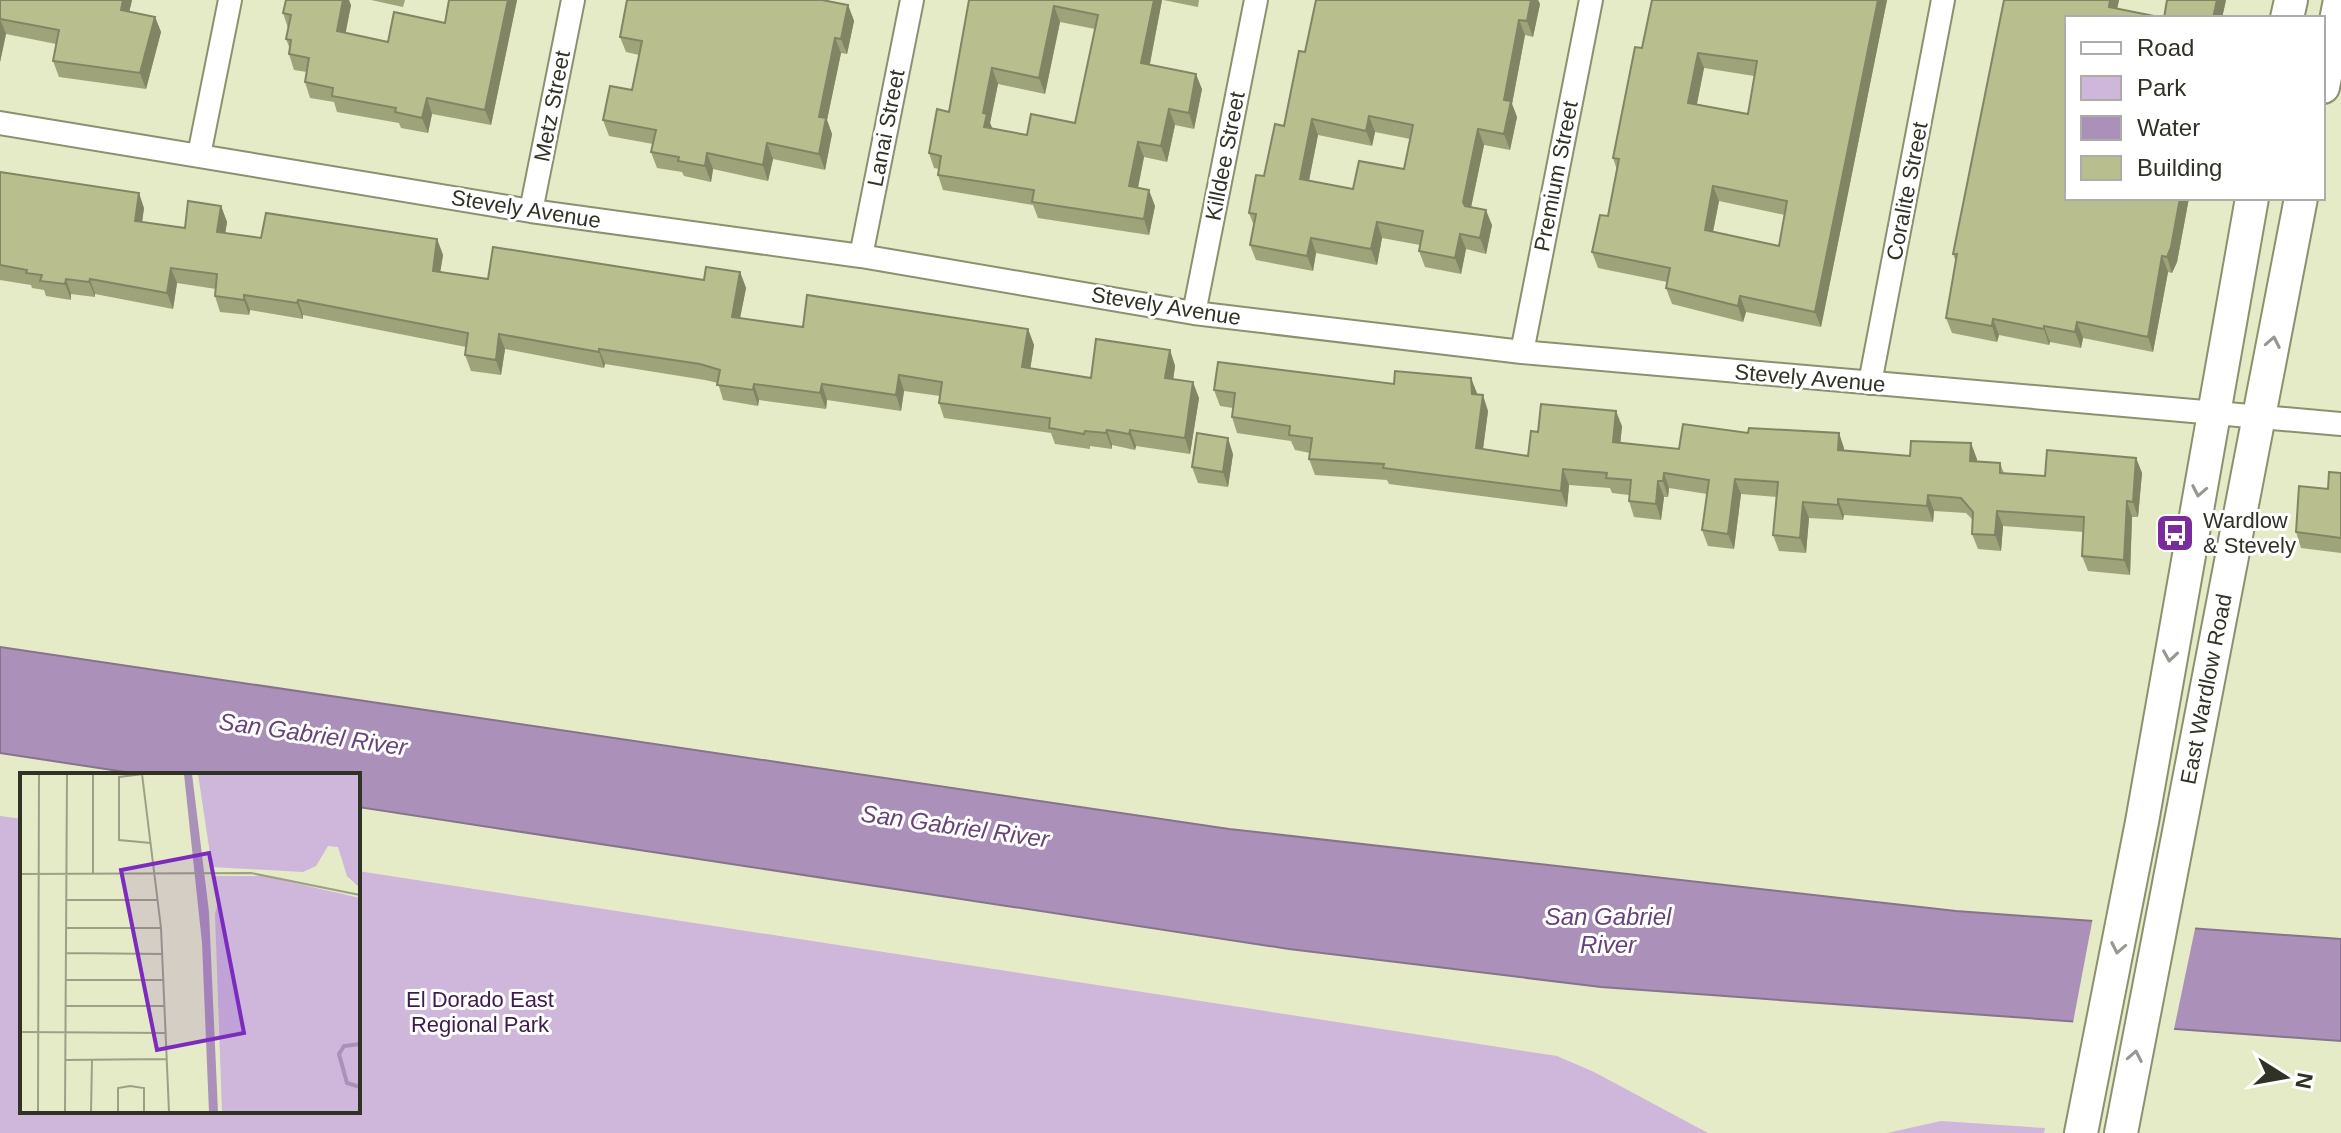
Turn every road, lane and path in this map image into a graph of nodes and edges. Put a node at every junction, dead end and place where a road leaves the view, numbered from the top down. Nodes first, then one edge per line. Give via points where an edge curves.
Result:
1 (230, 0) edge
2 (573, 0) edge
3 (912, 0) edge
4 (1256, 0) edge
5 (1591, 0) edge
6 (1943, 0) edge
7 (2340, 0) edge
8 (2325, 77) edge
9 (0, 123) edge
10 (199, 155) junction
11 (2252, 200) edge
12 (2301, 200) edge
13 (531, 211) junction
14 (861, 256) junction
15 (1194, 313) junction
16 (1522, 352) junction
17 (1870, 383) junction
18 (2214, 414) junction
19 (2258, 419) junction
20 (2341, 424) edge
21 (2081, 1133) edge
22 (2121, 1133) edge

1 - 10 street
2 - 13 street, Metz Street
3 - 14 street, Lanai Street
4 - 15 street, Killdee Street
5 - 16 street, Premium Street
6 - 17 street, Coralite Street
7 - 8 main road
9 - 10 street, Stevely Avenue
10 - 13 street, Stevely Avenue
11 - 18 main road, East Wardlow Road
19 -> 12 main road, East Wardlow Road
13 - 14 street, Stevely Avenue
14 - 15 street, Stevely Avenue
15 - 16 street, Stevely Avenue
16 - 17 street, Stevely Avenue
17 - 18 street, Stevely Avenue
18 - 19 street, Stevely Avenue
18 -> 21 main road, East Wardlow Road
19 - 20 street, Stevely Avenue
22 -> 19 main road, East Wardlow Road

